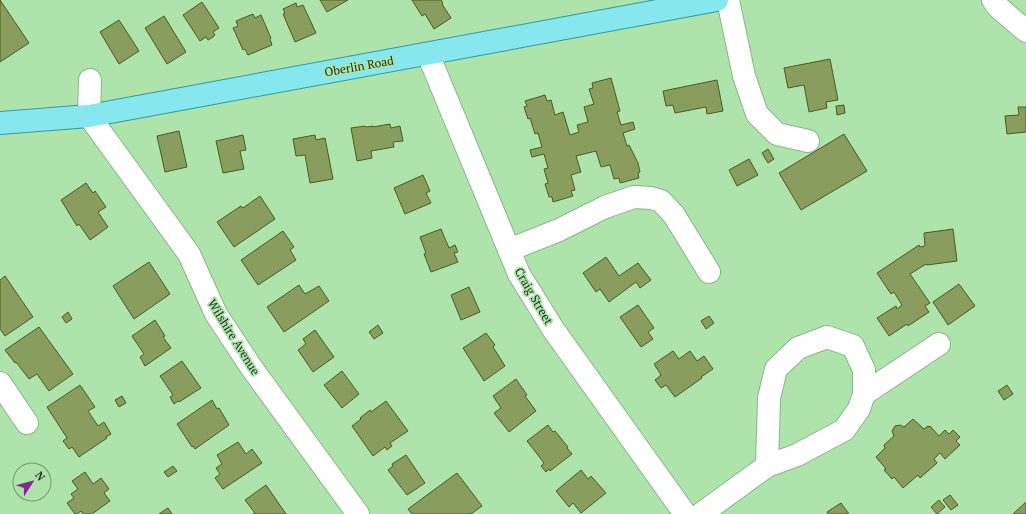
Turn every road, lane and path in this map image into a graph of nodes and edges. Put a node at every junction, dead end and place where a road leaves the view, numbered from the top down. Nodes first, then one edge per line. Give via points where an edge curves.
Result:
1 (717, 0) edge
2 (728, 0) edge
3 (993, 0) edge
4 (1026, 31) edge
5 (428, 54) junction
6 (90, 80) dead end
7 (89, 116) junction
8 (0, 123) edge
9 (808, 140) dead end
10 (509, 250) junction
11 (709, 272) dead end
12 (939, 344) dead end
13 (0, 383) edge
14 (864, 394) junction
15 (27, 423) dead end
16 (767, 466) junction
17 (358, 514) edge
18 (685, 514) edge
19 (701, 514) edge

1 - 5 main road, Oberlin Road
2 - 9 street via 744,76 757,114 777,134
3 - 4 street
5 - 7 main road, Oberlin Road
5 - 10 street, Craig Street
6 - 7 street
7 - 8 main road, Oberlin Road
7 - 17 street, Wilshire Avenue via 188,254 216,314 251,367
10 - 11 street via 559,230 605,207 634,197 651,198 661,202 674,214
10 - 18 street, Craig Street via 519,274 553,329
12 - 14 street
13 - 15 street
14 - 16 street via 859,409 844,430 797,455
14 - 16 street via 864,370 853,346 827,337 798,348 776,369 769,398
16 - 19 street

